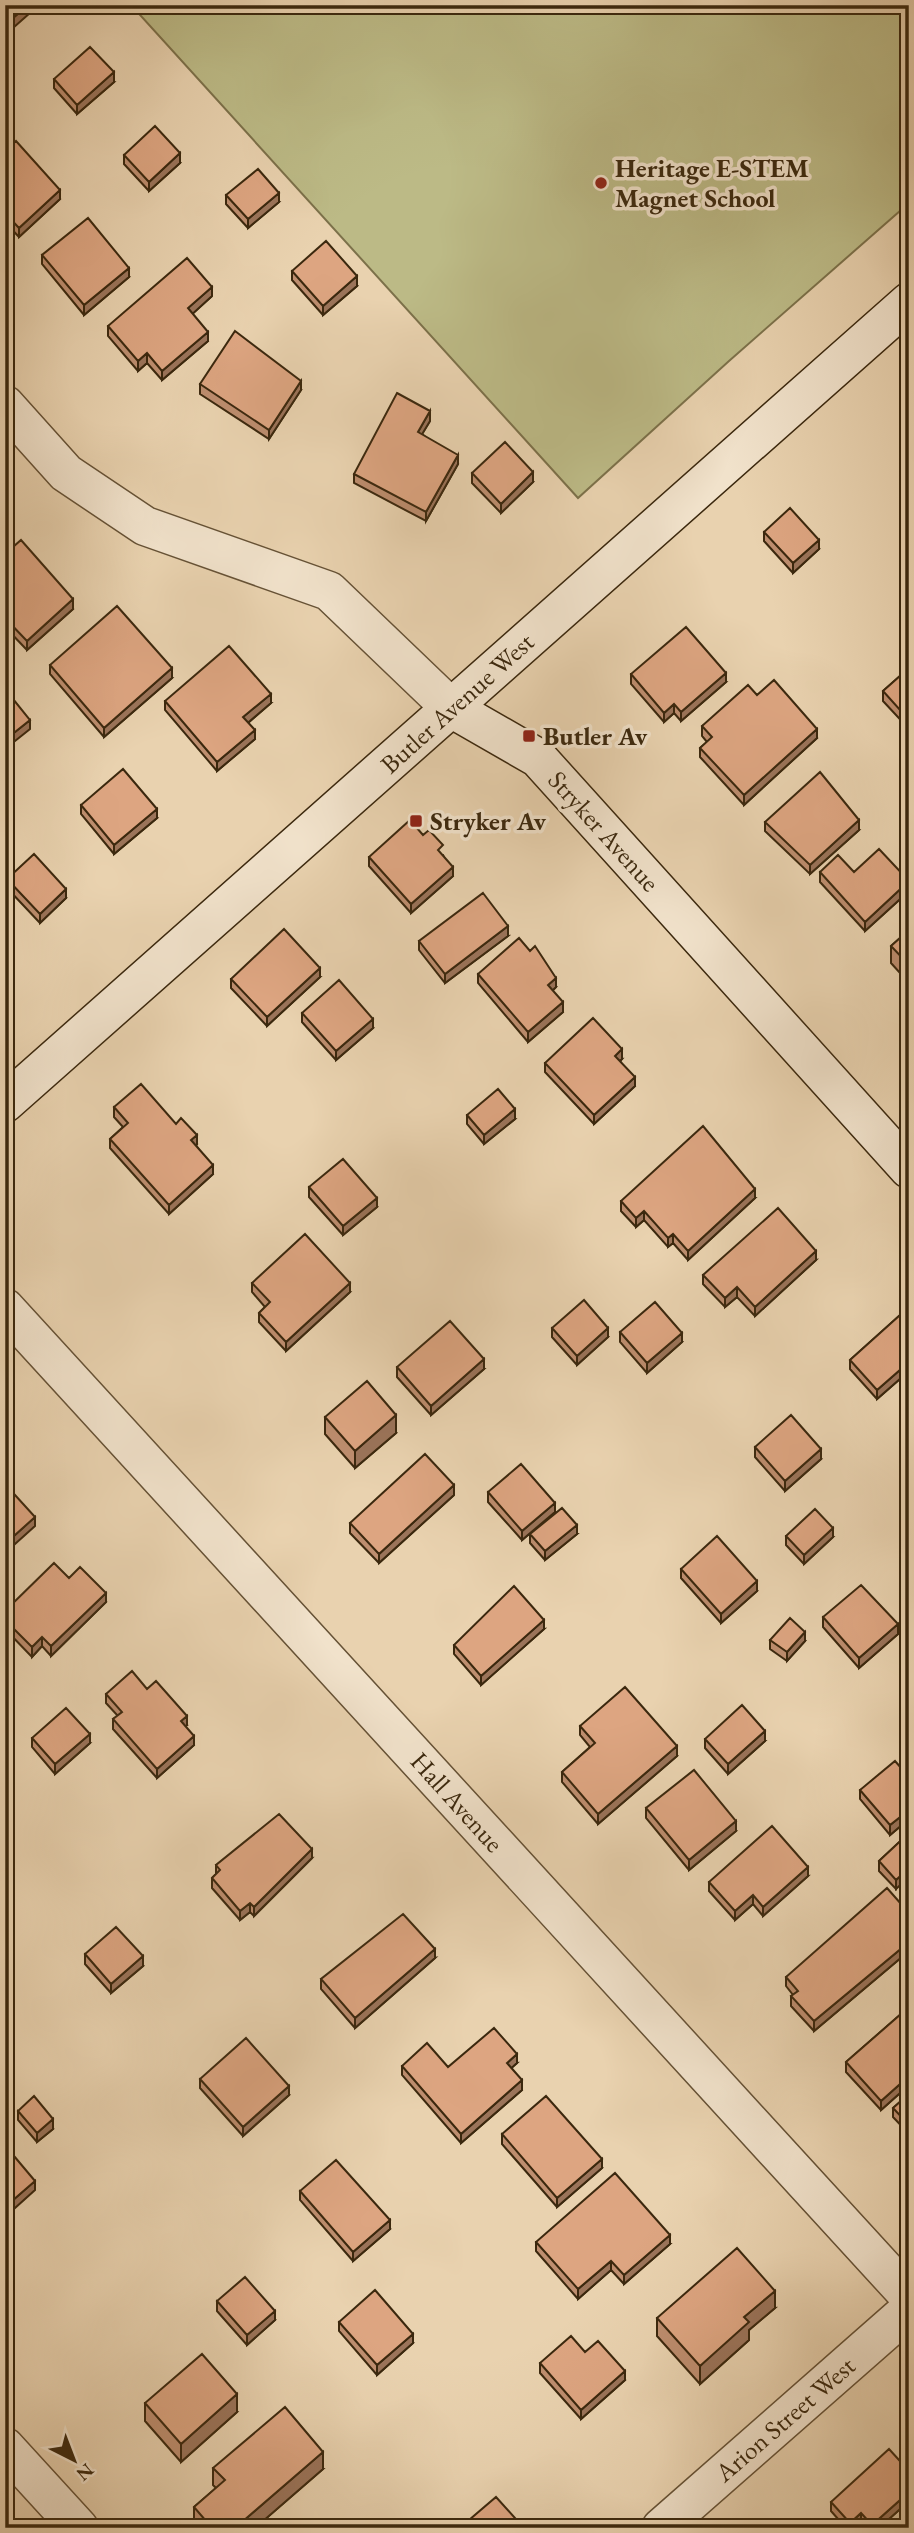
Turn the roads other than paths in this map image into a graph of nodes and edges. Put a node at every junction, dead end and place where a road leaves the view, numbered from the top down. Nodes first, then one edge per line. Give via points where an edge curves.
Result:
1 (909, 302) edge
2 (5, 405) edge
3 (451, 708) junction
4 (5, 1103) edge
5 (909, 1169) edge
6 (5, 1308) edge
7 (909, 2296) edge
8 (909, 2310) edge
9 (5, 2447) edge
10 (79, 2528) edge
11 (661, 2528) edge

1 - 3 street, Butler Avenue West
2 - 3 street, Stryker Avenue via 66,473 145,526 329,591
3 - 4 street, Butler Avenue West
3 - 5 street, Stryker Avenue via 538,758
6 - 7 street, Hall Avenue
8 - 11 street, Arion Street West
9 - 10 street

